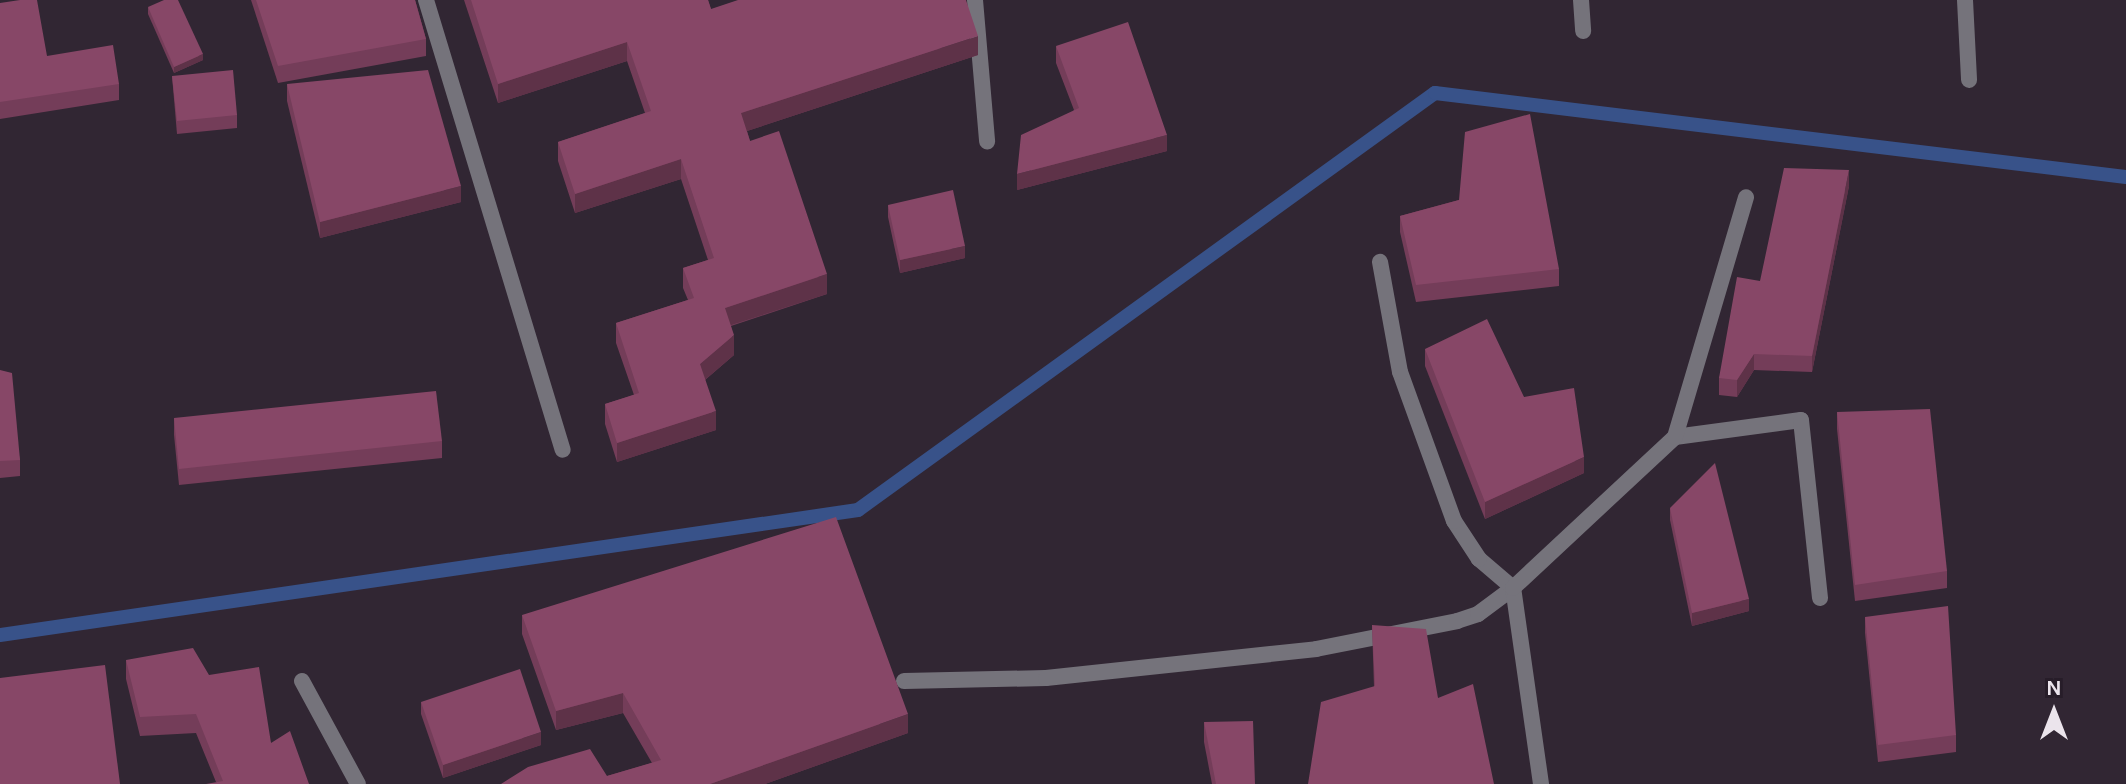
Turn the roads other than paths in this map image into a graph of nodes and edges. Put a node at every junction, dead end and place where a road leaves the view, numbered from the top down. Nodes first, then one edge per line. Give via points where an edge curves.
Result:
1 (426, 0) edge
2 (975, 0) edge
3 (1581, 0) edge
4 (1965, 0) edge
5 (1583, 31) dead end
6 (1969, 80) dead end
7 (987, 141) dead end
8 (1746, 197) dead end
9 (1380, 262) dead end
10 (1675, 437) junction
11 (563, 450) dead end
12 (1513, 588) junction
13 (1820, 598) dead end
14 (302, 681) dead end
15 (904, 681) dead end
16 (358, 784) edge
17 (1541, 784) edge

1 - 11 street
2 - 7 street
3 - 5 street
4 - 6 street
8 - 10 street
9 - 12 street via 1400,372 1454,521 1479,559
10 - 12 street
10 - 13 street via 1801,420
12 - 15 street via 1478,614 1457,621 1316,649 1046,678
12 - 17 street
14 - 16 street

